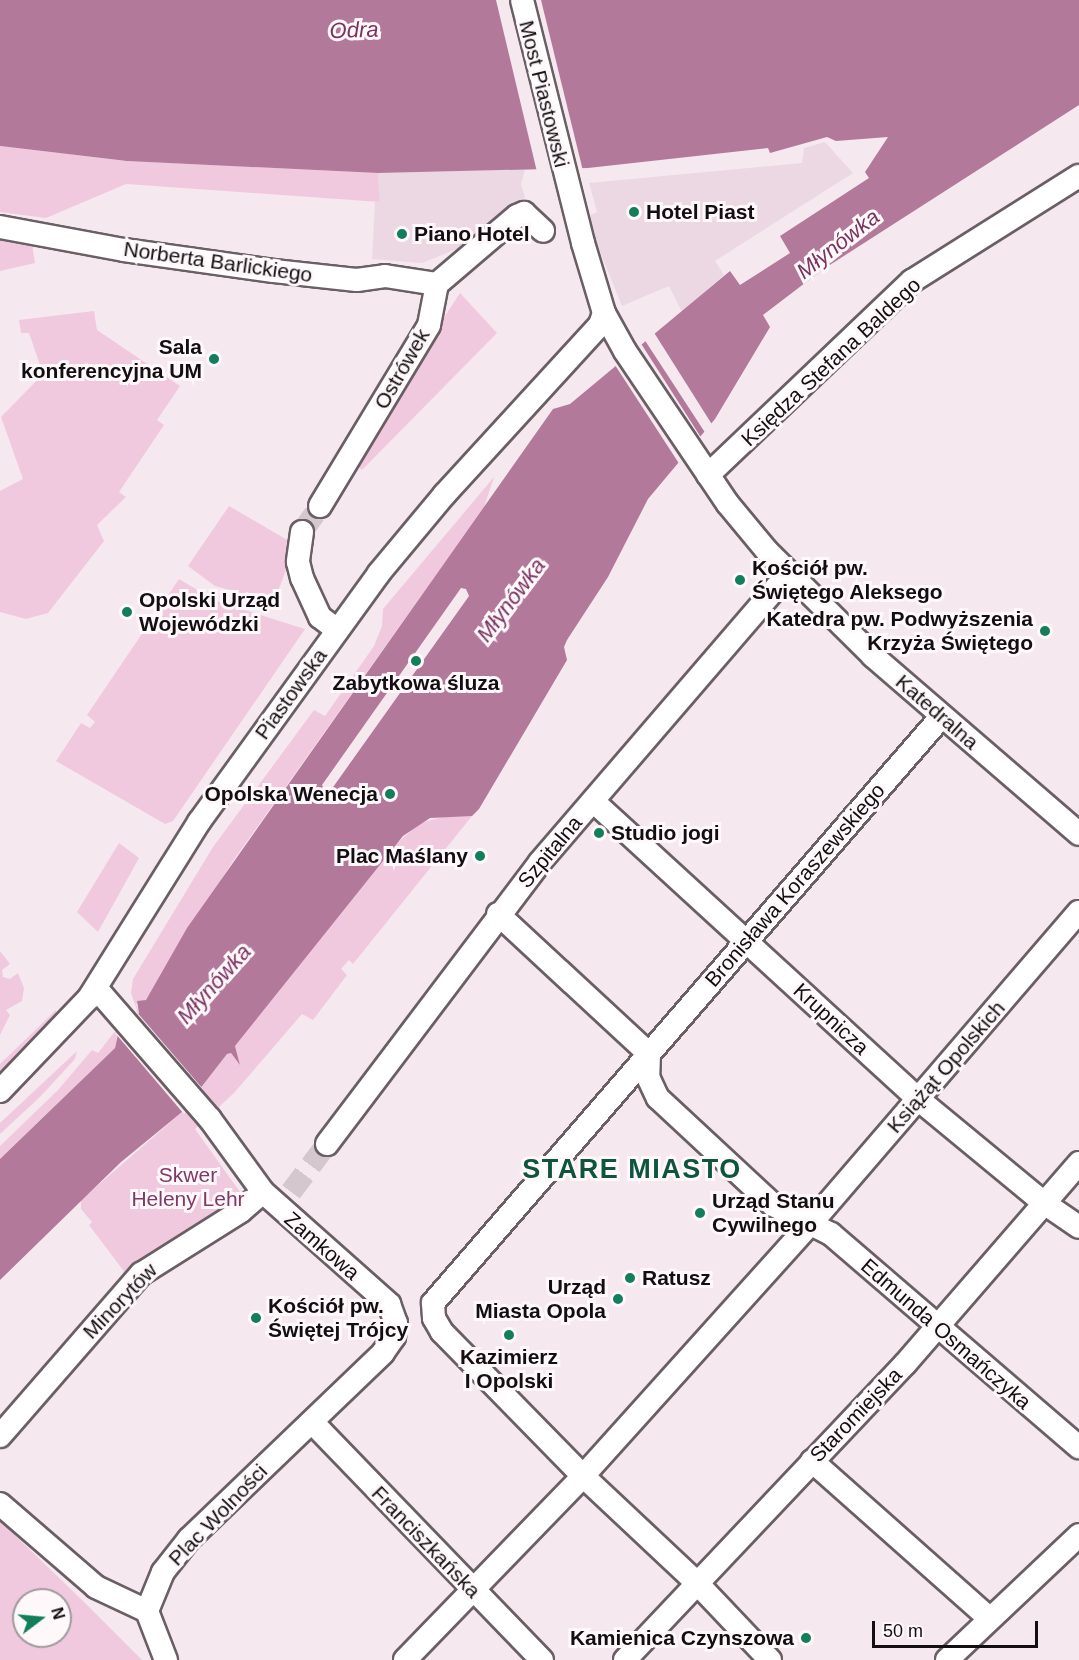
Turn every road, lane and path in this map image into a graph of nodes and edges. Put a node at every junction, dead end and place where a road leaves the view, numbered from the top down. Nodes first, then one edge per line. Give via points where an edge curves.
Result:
1 (522, 0) edge
2 (1079, 177) edge
3 (0, 227) edge
4 (543, 231) dead end
5 (437, 284) junction
6 (604, 314) junction
7 (708, 475) junction
8 (320, 507) tunnel mouth
9 (302, 532) tunnel mouth
10 (789, 573) junction
11 (336, 630) junction
12 (942, 716) junction
13 (592, 801) junction
14 (1079, 834) edge
15 (1079, 912) edge
16 (498, 914) junction
17 (747, 941) junction
18 (96, 988) junction
19 (649, 1054) junction
20 (0, 1091) edge
21 (918, 1099) junction
22 (327, 1144) tunnel mouth
23 (1079, 1163) edge
24 (277, 1197) junction
25 (1044, 1203) junction
26 (812, 1221) junction
27 (1079, 1227) edge
28 (434, 1318) junction
29 (396, 1323) junction
30 (937, 1328) junction
31 (312, 1422) junction
32 (0, 1436) edge
33 (1079, 1447) edge
34 (812, 1461) junction
35 (583, 1476) junction
36 (0, 1504) edge
37 (1079, 1535) edge
38 (696, 1581) junction
39 (479, 1597) junction
40 (147, 1611) junction
41 (989, 1618) junction
42 (165, 1658) edge
43 (405, 1660) edge
44 (542, 1660) edge
45 (625, 1660) edge
46 (770, 1660) edge
47 (947, 1660) edge

1 - 6 street, Most Piastowski via 567,187
2 - 7 street, Księdza Stefana Baldego via 912,281
3 - 5 street, Norberta Barlickiego via 262,269 357,280 385,276
4 - 5 street via 524,213 517,216
5 - 8 street, Ostrówek via 429,325
6 - 7 street, Katedralna
6 - 11 street, Piastowska via 600,325 419,523
7 - 10 street, Katedralna via 745,525
9 - 11 street via 298,562 302,578 320,617
10 - 12 street, Katedralna via 873,656
10 - 13 street, Szpitalna
11 - 18 street, Piastowska via 199,822
12 - 14 street, Katedralna
12 - 17 street, Bronisława Koraszewskiego
13 - 16 street, Szpitalna
13 - 17 street, Krupnicza
15 - 21 street, Książąt Opolskich
16 - 19 street
16 - 22 street, Szpitalna
17 - 19 street, Bronisława Koraszewskiego
17 - 21 street, Krupnicza
18 - 20 street, Piastowska via 75,1018
18 - 24 street, Zamkowa
19 - 26 street via 648,1077 658,1098 781,1212
19 - 28 street, Bronisława Koraszewskiego via 439,1294 434,1303
21 - 25 street, Krupnicza
21 - 26 street, Książąt Opolskich
23 - 25 street, Staromiejska
24 - 29 street, Zamkowa via 389,1305
24 - 32 street, Minorytów via 241,1211 141,1274
25 - 27 street, Krupnicza
25 - 30 street, Staromiejska
26 - 30 street, Edmunda Osmańczyka
26 - 35 street, Książąt Opolskich
28 - 29 street
28 - 35 street via 442,1332
29 - 31 street via 394,1337 383,1353
30 - 33 street, Edmunda Osmańczyka
30 - 34 street, Staromiejska
31 - 39 street, Franciszkańska
31 - 40 street, Plac Wolności via 175,1555 154,1589
34 - 38 street, Staromiejska
34 - 41 street
35 - 38 street
35 - 39 street, Książąt Opolskich
36 - 40 street via 96,1587
37 - 41 street via 1048,1569
38 - 45 street, Staromiejska
38 - 46 street
39 - 43 street, Książąt Opolskich
39 - 44 street, Franciszkańska
40 - 42 street
41 - 47 street

